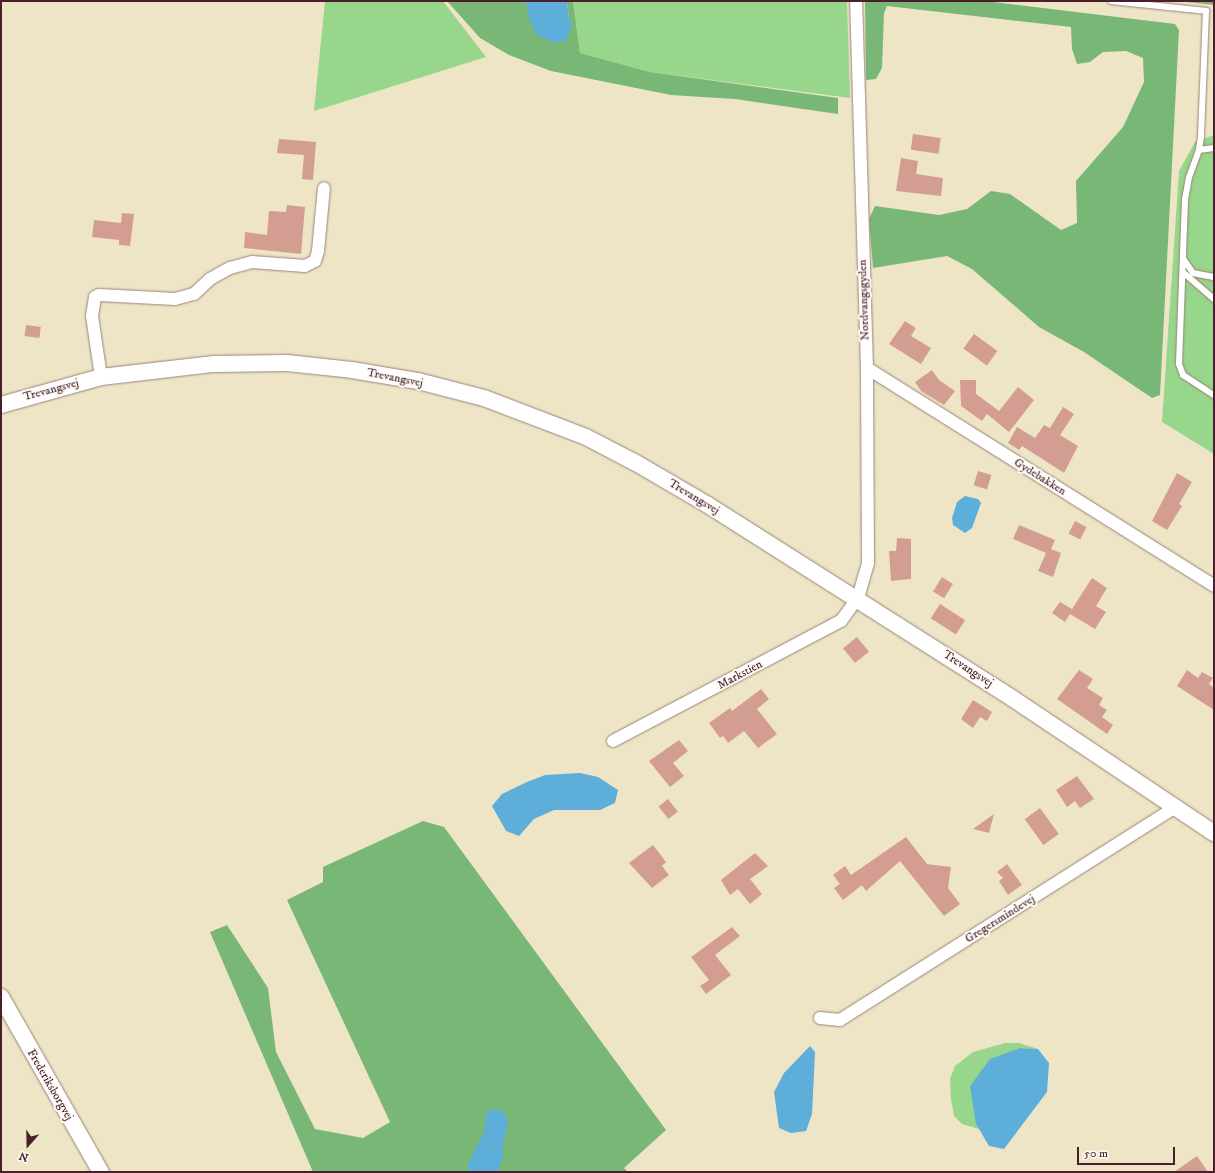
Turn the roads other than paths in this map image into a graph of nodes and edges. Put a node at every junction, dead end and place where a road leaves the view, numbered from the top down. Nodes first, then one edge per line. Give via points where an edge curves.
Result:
1 (856, 1) edge
2 (1111, 1) edge
3 (1214, 148) edge
4 (1199, 150) junction
5 (324, 188) dead end
6 (1184, 260) junction
7 (1184, 273) junction
8 (1214, 277) edge
9 (1214, 299) edge
10 (867, 368) junction
11 (101, 377) junction
12 (1214, 395) edge
13 (1, 405) edge
14 (1214, 586) edge
15 (858, 598) junction
16 (613, 741) dead end
17 (1176, 807) junction
18 (1214, 833) edge
19 (1, 997) edge
20 (820, 1018) dead end
21 (101, 1172) edge

1 - 10 street, Nordvangsgyden
2 - 4 lane via 1206,11
3 - 4 lane
4 - 6 lane via 1189,177 1185,200
5 - 11 street via 315,261 305,266 252,262 230,268 210,279 194,294 175,299 99,295 92,302 92,316
6 - 7 lane
6 - 8 lane via 1193,273
7 - 9 lane
7 - 12 lane via 1179,364 1183,375
10 - 14 street, Gydebakken
10 - 15 street, Nordvangsgyden via 868,564
11 - 13 street, Trevangsvej
11 - 15 street, Trevangsvej via 214,364 287,363 418,381 484,398 586,437 636,463
15 - 16 street, Markstien via 841,621
15 - 17 street, Trevangsvej
17 - 18 street, Trevangsvej
17 - 20 street, Gregersmindevej via 840,1020
19 - 21 street, Frederiksborgvej

